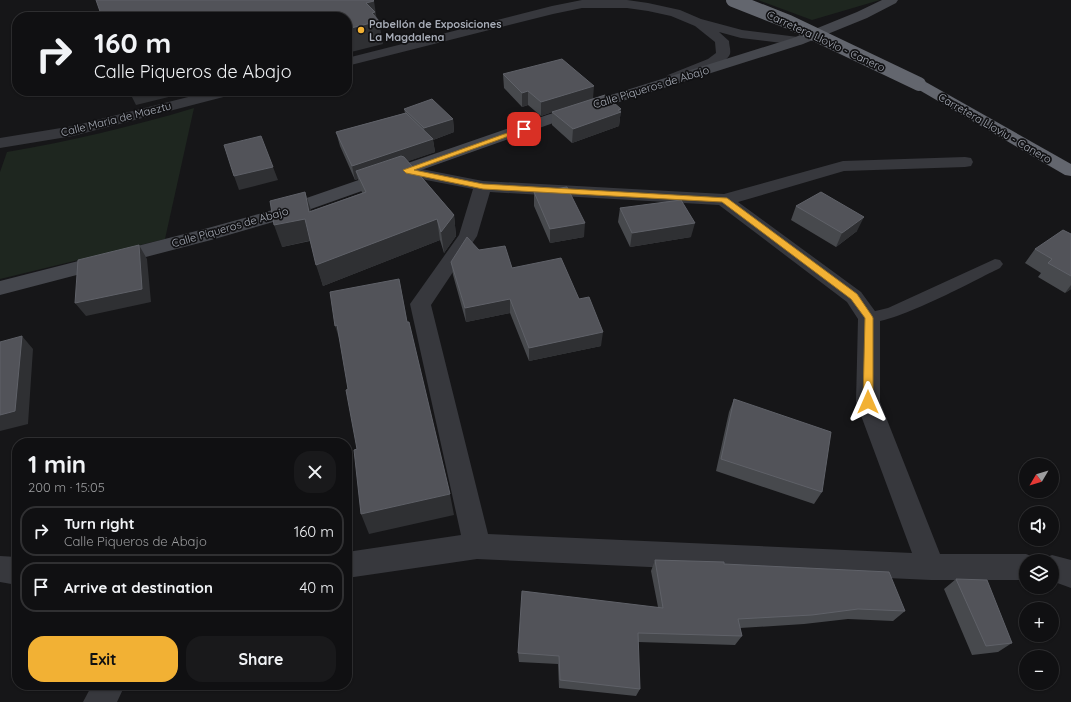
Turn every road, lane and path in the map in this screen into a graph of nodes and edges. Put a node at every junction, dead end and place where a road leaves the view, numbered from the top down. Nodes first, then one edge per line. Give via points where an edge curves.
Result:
1 (733, 0) edge
2 (892, 0) edge
3 (696, 22) junction
4 (798, 41) junction
5 (352, 61) edge
6 (919, 84) joint
7 (655, 85) junction
8 (210, 96) edge
9 (0, 143) edge
10 (965, 162) dead end
11 (406, 170) junction
12 (1071, 171) edge
13 (483, 186) junction
14 (724, 200) junction
15 (995, 264) dead end
16 (0, 288) edge
17 (869, 318) junction
18 (476, 546) junction
19 (352, 564) edge
20 (931, 567) junction
21 (1019, 567) edge
22 (0, 569) edge
23 (12, 570) edge
24 (1059, 570) edge
25 (1071, 574) edge
26 (107, 690) edge
27 (99, 702) edge

1 - 6 highway, Carretera Llovio - Canero, bridge via 789,22
2 - 4 street, Calle Piqueros de Abajo
3 - 4 street via 741,34
3 - 5 street via 674,13 648,7 614,3 582,4
3 - 7 street via 722,41 723,54 712,62
4 - 7 street, Calle Piqueros de Abajo
6 - 12 highway, Carretera Lloviu - Canero
7 - 11 street, Calle Piqueros de Abajo
8 - 9 street, Calle Maria de Maeztu via 74,131
10 - 14 street via 843,166
11 - 13 street
11 - 16 street, Calle Piqueros de Abajo via 211,234
13 - 14 street
13 - 18 street via 468,236 420,304
14 - 17 street via 854,297
15 - 17 lane via 892,313
17 - 20 street via 868,402
18 - 19 street
18 - 20 street
20 - 21 street
22 - 23 street
24 - 25 street
26 - 27 street

